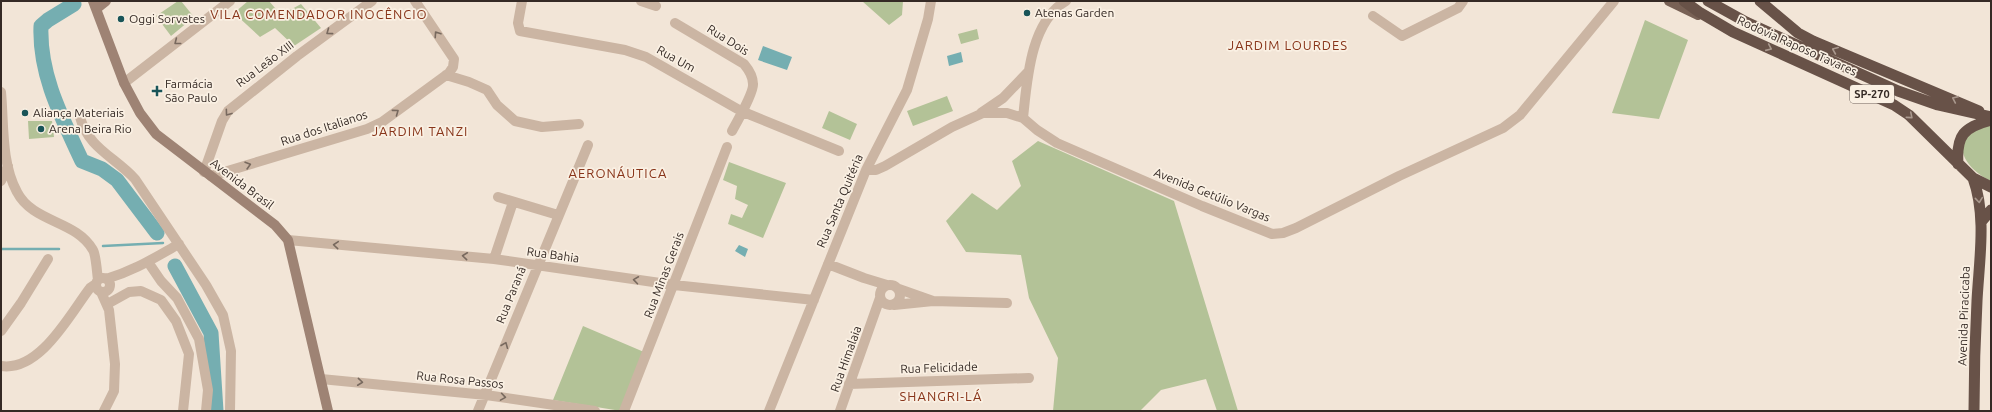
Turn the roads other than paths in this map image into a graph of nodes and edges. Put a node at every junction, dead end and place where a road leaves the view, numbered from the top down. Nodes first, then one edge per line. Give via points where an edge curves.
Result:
1 (106, 1) edge
2 (230, 1) edge
3 (372, 1) edge
4 (415, 1) edge
5 (522, 1) edge
6 (641, 1) edge
7 (931, 1) edge
8 (1066, 1) edge
9 (1463, 1) edge
10 (1607, 1) edge
11 (1614, 1) edge
12 (1669, 1) edge
13 (1684, 1) edge
14 (1708, 1) edge
15 (1760, 1) edge
16 (94, 5) edge
17 (656, 6) dead end
18 (1604, 13) junction
19 (1373, 16) dead end
20 (675, 23) dead end
21 (1733, 32) junction
22 (1028, 72) junction
23 (446, 75) junction
24 (124, 83) junction
25 (1, 92) edge
26 (741, 111) junction
27 (980, 114) junction
28 (80, 117) dead end
29 (1023, 118) junction
30 (1991, 118) edge
31 (579, 124) dead end
32 (732, 131) dead end
33 (588, 145) dead end
34 (727, 147) dead end
35 (839, 151) dead end
36 (1958, 164) junction
37 (8, 166) junction
38 (866, 170) junction
39 (207, 174) junction
40 (1973, 178) junction
41 (1, 181) edge
42 (1991, 187) edge
43 (498, 197) dead end
44 (513, 202) junction
45 (1991, 210) edge
46 (558, 215) junction
47 (1981, 222) junction
48 (288, 240) junction
49 (179, 244) junction
50 (48, 258) dead end
51 (152, 259) junction
52 (494, 259) junction
53 (828, 264) junction
54 (537, 266) junction
55 (102, 285) junction
56 (674, 285) junction
57 (899, 289) junction
58 (886, 297) junction
59 (814, 300) junction
60 (932, 301) junction
61 (1007, 303) dead end
62 (110, 306) junction
63 (1, 331) edge
64 (1, 366) edge
65 (321, 378) junction
66 (1029, 378) dead end
67 (849, 384) junction
68 (486, 395) junction
69 (104, 411) edge
70 (183, 411) edge
71 (206, 411) edge
72 (230, 411) edge
73 (328, 411) edge
74 (478, 411) edge
75 (595, 411) edge
76 (624, 411) edge
77 (769, 411) edge
78 (840, 411) edge
79 (1974, 411) edge

1 - 16 main road
2 -> 24 street
3 -> 39 street, Rua Leão XIII via 228,111 222,121
23 -> 4 street, Rua dos Italianos via 455,62 453,57
5 - 26 street, Rua Um via 518,23 520,30 625,50 646,57
6 - 17 street
7 - 38 street, Rua Santa Quitéria via 907,90
8 - 22 street via 1042,25
9 - 19 street via 1458,8 1402,36
10 - 18 street, Avenida Getúlio Vargas
11 - 18 street, Avenida Getúlio Vargas
12 - 21 main road, SP-270
13 - 21 highway, Rodovia Raposo Tavares / SP-270
14 - 30 highway, Rodovia Raposo Tavares / SP-270 via 1746,22 1898,91 1938,105
30 -> 15 highway via 1948,96 1813,41 1798,33
16 - 24 main road, Avenida Brasil
18 - 29 street, Avenida Getúlio Vargas via 1520,115 1503,128 1283,233 1272,234 1057,143
20 - 26 street, Rua Dois via 744,64 752,78 753,88
21 -> 36 highway, Rodovia Raposo Tavares / SP-270 via 1894,105 1909,115
22 - 27 street via 1003,98
22 - 29 street
23 - 31 street via 488,90 497,105 515,121 542,126
39 -> 23 street, Rua dos Italianos via 367,129 382,122
24 - 39 main road, Avenida Brasil via 140,113 156,134
25 - 37 street
26 - 32 street, Rua Dois
26 - 35 street, Rua Um
27 - 29 street via 1007,113
27 - 38 street via 952,127 885,166 876,170
28 - 49 street via 86,133 97,146 135,179
30 - 36 highway via 1975,124 1962,135 1957,150
33 - 46 street, Rua Paraná
34 - 56 street, Rua Minas Gerais
36 - 40 highway, Rodovia Raposo Tavares / SP-270
37 - 41 street
37 - 55 street via 17,193 30,208 86,240 104,269
38 - 53 street, Rua Santa Quitéria
39 - 48 main road, Avenida Brasil via 275,226
40 - 42 highway, Rodovia Raposo Tavares / SP-270
40 -> 47 highway, Avenida Piracicaba via 1978,194
43 - 44 street
44 - 46 street
44 - 52 street
45 - 47 highway
46 - 54 street, Rua Paraná
47 - 79 highway, Avenida Piracicaba via 1974,349
52 -> 48 street, Rua Bahia
48 - 65 main road, Avenida Brasil
49 - 51 street
49 - 72 street via 206,285 225,322 231,351
50 - 63 street via 21,304
51 - 55 street
51 - 71 street via 161,281 177,298 199,338 208,390
52 - 54 street, Rua Bahia
53 - 58 street via 864,278
53 - 59 street, Rua Santa Quitéria
56 -> 54 street, Rua Bahia
68 -> 54 street, Rua Paraná
55 - 62 street
55 - 64 street via 83,298 48,345 19,364
56 - 59 street, Rua Bahia
56 - 76 street, Rua Minas Gerais
57 - 58 street via 900,297
57 - 58 street via 892,284
57 - 60 street
58 - 60 street
58 - 67 street, Rua Himalaia via 875,316
59 - 77 street, Rua Santa Quitéria
60 - 61 street
62 - 69 street via 115,385
62 - 70 street via 129,292 141,291 161,300 176,321 189,354
65 -> 68 street, Rua Rosa Passos
65 - 73 main road, Avenida Brasil
66 - 67 street, Rua Felicidade
67 - 78 street, Rua Himalaia
68 - 74 street, Rua Paraná
68 -> 75 street, Rua Rosa Passos

